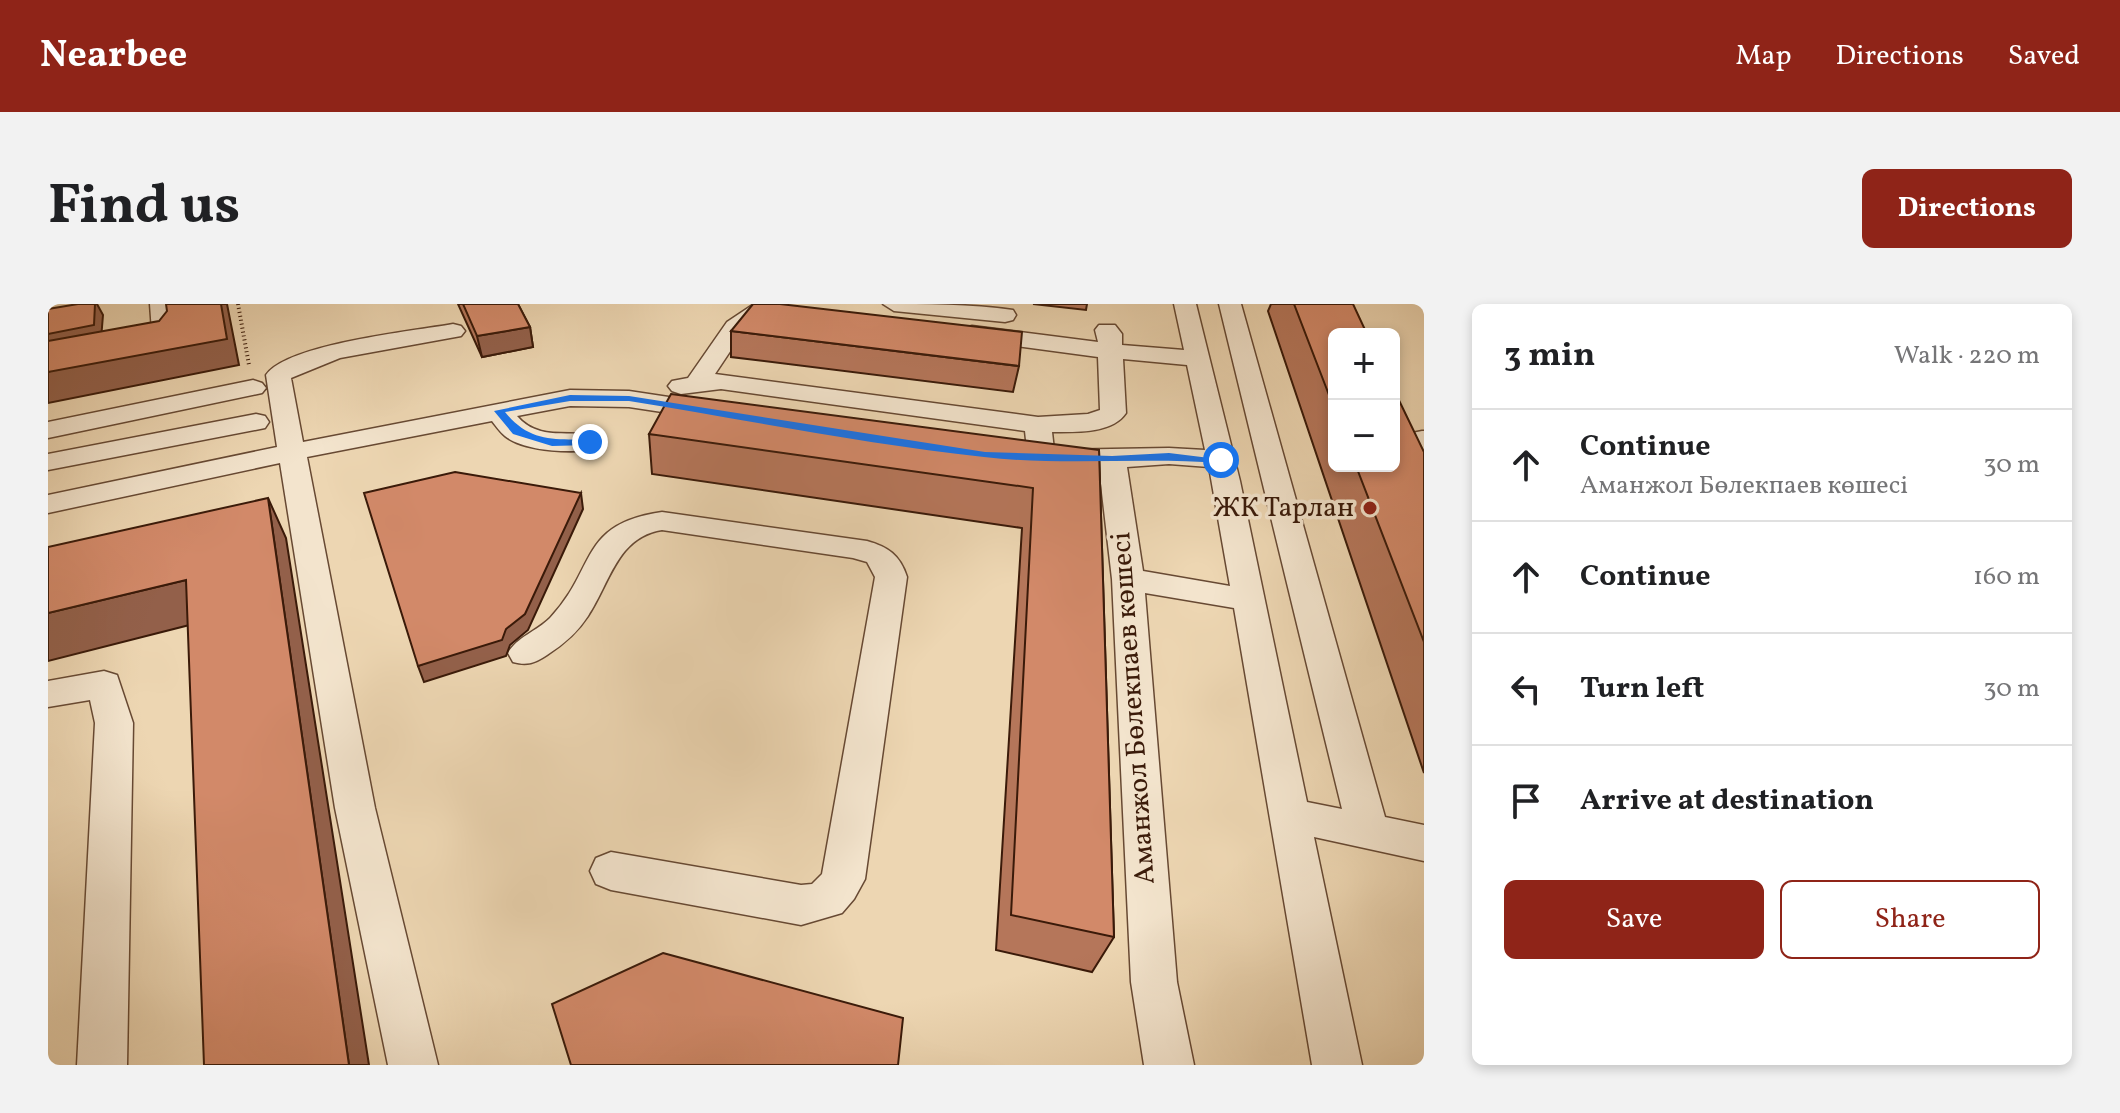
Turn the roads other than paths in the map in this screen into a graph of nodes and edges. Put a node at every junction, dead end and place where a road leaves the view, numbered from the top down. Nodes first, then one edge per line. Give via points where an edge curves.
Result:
1 (161, 304) edge
2 (1185, 304) edge
3 (1230, 304) edge
4 (789, 308) edge
5 (887, 312) edge
6 (1044, 319) dead end
7 (1102, 327) edge
8 (453, 331) dead end
9 (1198, 359) junction
10 (48, 360) edge
11 (698, 382) junction
12 (253, 388) road end
13 (629, 399) junction
14 (498, 411) junction
15 (737, 416) edge
16 (256, 422) dead end
17 (1038, 425) junction
18 (48, 430) edge
19 (590, 442) dead end
20 (292, 452) junction
21 (1014, 456) edge
22 (1043, 458) junction
23 (1112, 459) junction
24 (48, 462) edge
25 (1224, 470) junction
26 (1281, 490) junction
27 (48, 504) edge
28 (1128, 579) junction
29 (1249, 600) junction
30 (525, 653) dead end
31 (48, 694) edge
32 (1289, 815) junction
33 (1368, 832) junction
34 (1424, 843) edge
35 (611, 871) dead end
36 (102, 1065) edge
37 (413, 1065) edge
38 (1169, 1065) edge
39 (1337, 1065) edge

1 - 10 lane via 164,337
2 - 9 lane
3 - 26 lane
4 - 11 lane via 773,305 752,311
5 - 6 lane
5 - 7 lane
7 - 9 lane
7 - 17 lane via 1113,413 1108,418
8 - 20 lane via 291,365 278,375
9 - 25 lane
11 - 13 lane
11 - 17 lane
12 - 18 lane
13 - 14 lane via 570,398
13 - 15 lane
14 - 19 lane via 516,432 552,443
14 - 20 lane
16 - 24 lane
17 - 22 lane
20 - 27 lane
20 - 37 lane via 335,708
21 - 22 lane
22 - 23 lane
23 - 25 lane via 1169,456
23 - 28 lane, Аманжол Бөлекпаев көшесі
25 - 26 lane
25 - 29 lane
26 - 33 lane
28 - 29 lane
28 - 38 lane, Аманжол Бөлекпаев көшесі via 1154,982
29 - 32 lane
30 - 35 lane via 564,624 615,539 634,524 662,521 853,548 882,556 889,566 843,879 835,895 801,905
31 - 36 lane via 104,684 114,723
32 - 33 lane
32 - 39 lane
33 - 34 lane

